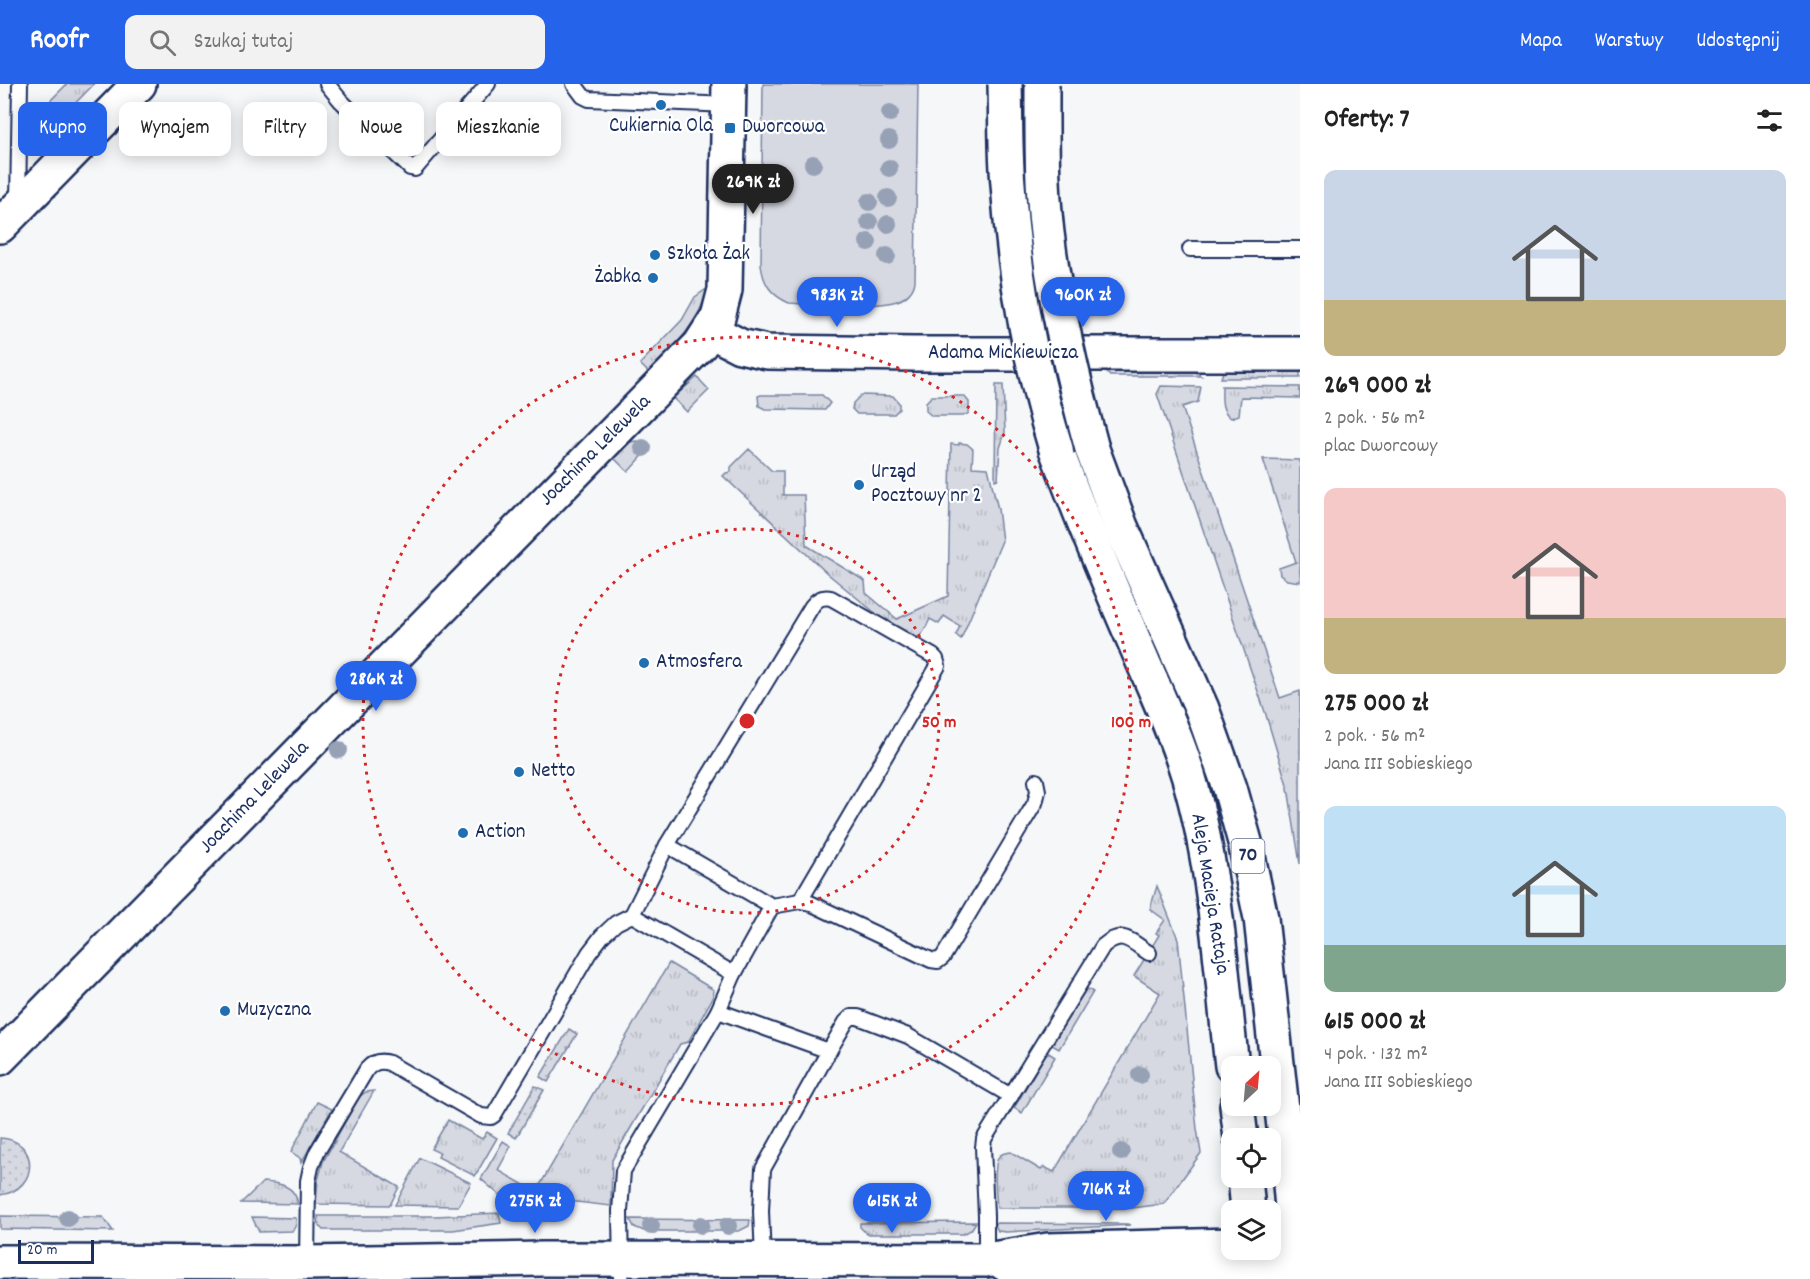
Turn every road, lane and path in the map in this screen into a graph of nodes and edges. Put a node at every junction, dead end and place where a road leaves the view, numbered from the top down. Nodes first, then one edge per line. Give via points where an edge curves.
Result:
1 (20, 84) edge
2 (139, 84) edge
3 (327, 84) edge
4 (488, 84) edge
5 (574, 84) edge
6 (1005, 84) edge
7 (1042, 84) edge
8 (729, 94) edge
9 (9, 217) edge
10 (1190, 249) dead end
11 (1300, 249) edge
12 (711, 331) junction
13 (1300, 354) edge
14 (1036, 781) dead end
15 (667, 845) junction
16 (800, 901) junction
17 (772, 906) junction
18 (632, 915) junction
19 (1149, 953) dead end
20 (734, 974) junction
21 (717, 1011) junction
22 (829, 1051) junction
23 (1231, 1056) edge
24 (0, 1058) edge
25 (1011, 1096) junction
26 (1221, 1245) edge
27 (1289, 1245) edge
28 (986, 1260) junction
29 (763, 1261) junction
30 (0, 1262) edge
31 (1254, 1268) edge
32 (621, 1269) edge
33 (113, 1271) edge
34 (309, 1271) edge
35 (1299, 1279) edge

1 - 9 lane
2 - 9 street
3 - 4 lane via 415,170
5 - 8 lane via 589,99
6 - 23 street, Aleja Macieja Rataja / 70, bridge via 1016,272 1029,345 1056,448 1189,779 1211,884
7 - 27 street, Aleja Macieja Rataja / 70, bridge via 1048,246 1071,372 1092,449 1126,538 1202,709 1239,820 1261,918 1288,1162
8 - 12 street, Joachima Lelewela via 725,290
10 - 11 lane
12 - 13 street, Adama Mickiewicza via 740,346 767,352
12 - 24 street, Joachima Lelewela via 687,360
14 - 16 lane via 1035,803 940,960 931,960
15 - 16 lane via 812,606 820,598 831,598 933,656 938,666
15 - 17 lane
15 - 18 lane
16 - 17 lane
17 - 20 lane
18 - 20 lane
18 - 34 lane via 616,923 589,953 494,1115 480,1116 389,1063 371,1064 311,1167
19 - 25 lane via 1123,936 1103,946
20 - 21 lane
21 - 22 lane
21 - 32 lane via 623,1171
22 - 25 lane via 846,1022 858,1017 908,1036
22 - 29 lane via 763,1169
25 - 28 lane via 984,1139
26 - 28 street via 1048,1250
27 - 35 street, Aleja Macieja Rataja
28 - 29 street via 798,1265
28 - 31 street via 1061,1276
29 - 32 street
30 - 33 street
31 - 35 street
32 - 34 street via 386,1260
33 - 34 street

